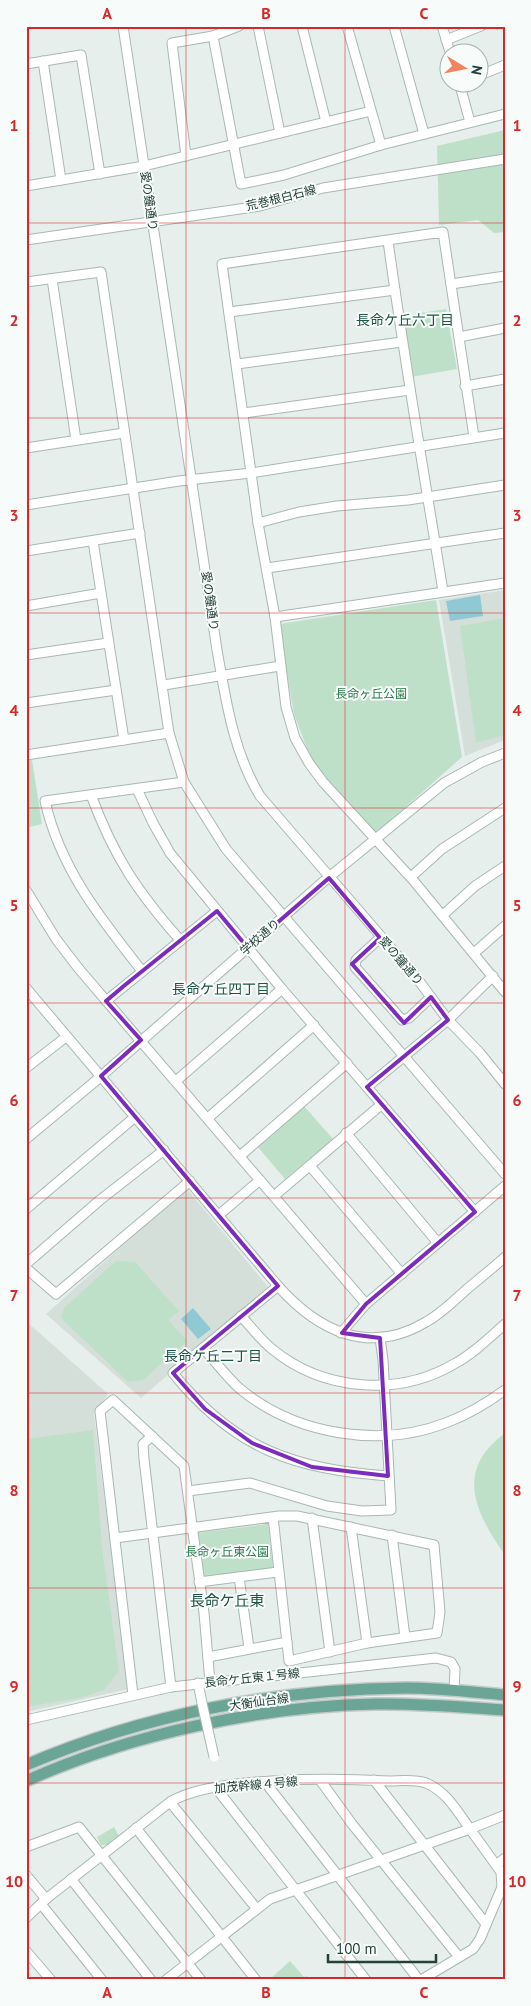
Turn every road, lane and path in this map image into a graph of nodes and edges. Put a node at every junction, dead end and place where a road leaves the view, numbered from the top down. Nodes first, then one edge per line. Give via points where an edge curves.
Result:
1 (124, 26) edge
2 (239, 26) edge
3 (258, 26) edge
4 (302, 26) edge
5 (347, 26) edge
6 (394, 26) edge
7 (442, 26) edge
8 (481, 26) edge
9 (213, 36) junction
10 (446, 40) joint
11 (43, 61) junction
12 (26, 64) edge
13 (505, 66) edge
14 (488, 72) edge
15 (462, 92) edge
16 (371, 111) junction
17 (505, 114) edge
18 (326, 122) junction
19 (470, 122) junction
20 (280, 133) junction
21 (424, 134) junction
22 (234, 145) junction
23 (381, 145) junction
24 (186, 156) junction
25 (505, 159) edge
26 (144, 166) junction
27 (100, 174) junction
28 (61, 180) junction
29 (26, 186) edge
30 (152, 220) junction
31 (26, 240) edge
32 (388, 241) junction
33 (505, 276) edge
34 (52, 279) junction
35 (26, 282) edge
36 (451, 284) junction
37 (395, 290) junction
38 (229, 312) junction
39 (505, 328) edge
40 (459, 337) junction
41 (402, 342) junction
42 (237, 364) junction
43 (505, 380) edge
44 (465, 386) junction
45 (410, 390) junction
46 (244, 413) junction
47 (124, 433) junction
48 (505, 433) edge
49 (474, 437) junction
50 (76, 440) junction
51 (418, 446) junction
52 (26, 448) edge
53 (251, 473) junction
54 (192, 480) junction
55 (505, 485) edge
56 (132, 488) junction
57 (428, 497) junction
58 (26, 505) edge
59 (258, 524) junction
60 (505, 533) edge
61 (140, 534) junction
62 (92, 541) junction
63 (435, 543) junction
64 (26, 551) edge
65 (267, 568) junction
66 (505, 583) edge
67 (442, 591) junction
68 (101, 593) junction
69 (26, 606) edge
70 (275, 617) junction
71 (108, 643) junction
72 (26, 655) edge
73 (280, 666) junction
74 (221, 676) junction
75 (164, 685) junction
76 (116, 690) junction
77 (26, 703) edge
78 (169, 733) junction
79 (124, 740) junction
80 (505, 753) edge
81 (26, 754) edge
82 (184, 782) junction
83 (137, 789) junction
84 (91, 795) junction
85 (505, 808) edge
86 (375, 840) junction
87 (505, 866) edge
88 (411, 877) junction
89 (329, 878) junction
90 (26, 890) edge
91 (216, 911) junction
92 (442, 916) junction
93 (283, 917) junction
94 (505, 926) edge
95 (380, 938) junction
96 (180, 940) junction
97 (248, 948) junction
98 (474, 953) junction
99 (142, 971) junction
100 (493, 976) junction
101 (26, 988) edge
102 (282, 989) junction
103 (505, 992) edge
104 (430, 997) junction
105 (106, 1001) junction
106 (448, 1020) junction
107 (314, 1025) junction
108 (66, 1037) junction
109 (142, 1040) junction
110 (402, 1057) junction
111 (347, 1063) junction
112 (27, 1067) edge
113 (102, 1076) junction
114 (176, 1081) junction
115 (505, 1084) edge
116 (367, 1087) junction
117 (382, 1104) junction
118 (135, 1117) junction
119 (208, 1118) junction
120 (346, 1133) junction
121 (26, 1139) edge
122 (164, 1150) junction
123 (240, 1156) junction
124 (310, 1166) junction
125 (505, 1174) edge
126 (260, 1180) junction
127 (190, 1181) junction
128 (505, 1186) edge
129 (274, 1196) junction
130 (26, 1209) edge
131 (475, 1212) junction
132 (220, 1214) junction
133 (438, 1243) junction
134 (505, 1257) edge
135 (26, 1266) edge
136 (402, 1274) junction
137 (278, 1286) junction
138 (366, 1304) junction
139 (241, 1316) junction
140 (505, 1324) edge
141 (342, 1333) junction
142 (380, 1338) junction
143 (203, 1348) junction
144 (384, 1385) junction
145 (505, 1390) edge
146 (386, 1434) junction
147 (152, 1436) junction
148 (388, 1476) junction
149 (188, 1491) junction
150 (273, 1517) junction
151 (312, 1518) junction
152 (351, 1528) junction
153 (192, 1529) junction
154 (154, 1534) junction
155 (392, 1536) junction
156 (115, 1538) junction
157 (278, 1572) junction
158 (239, 1577) junction
159 (199, 1582) junction
160 (405, 1637) junction
161 (287, 1642) junction
162 (367, 1643) junction
163 (249, 1648) junction
164 (330, 1652) junction
165 (208, 1657) junction
166 (210, 1682) junction
167 (198, 1684) junction
168 (171, 1687) junction
169 (454, 1690) junction
170 (133, 1695) junction
171 (505, 1695) edge
172 (505, 1710) edge
173 (26, 1720) edge
174 (214, 1757) dead end
175 (26, 1765) edge
176 (320, 1780) junction
177 (374, 1780) junction
178 (26, 1781) edge
179 (265, 1782) junction
180 (216, 1788) junction
181 (170, 1802) junction
182 (505, 1815) edge
183 (136, 1828) junction
184 (470, 1829) junction
185 (426, 1845) junction
186 (26, 1847) edge
187 (102, 1854) junction
188 (505, 1858) edge
189 (381, 1861) junction
190 (496, 1865) junction
191 (26, 1875) edge
192 (338, 1876) junction
193 (71, 1879) junction
194 (295, 1890) junction
195 (43, 1902) junction
196 (256, 1908) junction
197 (26, 1918) edge
198 (486, 1924) junction
199 (222, 1937) junction
200 (26, 1951) edge
201 (459, 1957) junction
202 (188, 1964) junction
203 (51, 1980) edge
204 (102, 1980) edge
205 (151, 1980) edge
206 (166, 1980) edge
207 (201, 1980) edge
208 (256, 1980) edge
209 (366, 1980) edge
210 (420, 1980) edge

1 - 26 street, 愛の鐘通り
2 - 9 street
3 - 20 street
4 - 18 street
5 - 16 street
6 - 21 street
7 - 10 street
8 - 10 street
9 - 22 street
9 - 24 street via 172,44
11 - 12 street
11 - 27 street via 81,55
11 - 28 street
13 - 14 street
15 - 19 street
16 - 18 street
16 - 23 street
17 - 19 street
18 - 20 street
19 - 21 street
20 - 22 street
21 - 23 street
22 - 23 street via 241,184 284,175
22 - 24 street
24 - 26 street
25 - 30 street, 荒巻根白石線 via 323,188 260,206
26 - 27 street
26 - 30 street, 愛の鐘通り
27 - 28 street
28 - 29 street
30 - 31 street, 荒巻根白石線
30 - 54 street, 愛の鐘通り
32 - 36 street via 443,232
32 - 37 street
32 - 38 street via 222,264
33 - 36 street
34 - 35 street
34 - 47 street via 101,272
34 - 50 street
36 - 40 street
37 - 38 street
37 - 41 street
38 - 42 street
39 - 40 street
40 - 44 street
41 - 42 street
41 - 45 street
42 - 46 street
43 - 44 street
44 - 49 street
45 - 46 street
45 - 51 street
46 - 53 street
47 - 50 street
47 - 56 street
48 - 49 street
49 - 51 street
50 - 52 street
51 - 53 street
51 - 57 street
53 - 54 street
53 - 59 street
54 - 56 street
54 - 74 street, 愛の鐘通り
55 - 57 street
56 - 58 street
56 - 61 street
57 - 59 street via 299,512
57 - 63 street
59 - 65 street
60 - 63 street
61 - 62 street
61 - 75 street
62 - 64 street
62 - 68 street
63 - 65 street
63 - 67 street
65 - 70 street
66 - 67 street
67 - 70 street
68 - 69 street
68 - 71 street
70 - 73 street
71 - 72 street
71 - 76 street
73 - 74 street
73 - 86 street via 295,738 309,763
74 - 75 street
74 - 89 street, 愛の鐘通り via 231,728 247,774 260,796
75 - 78 street
76 - 77 street
76 - 79 street
78 - 79 street
78 - 82 street
79 - 81 street
80 - 86 street, 学校通り via 444,783
82 - 83 street
82 - 93 street via 226,849
83 - 84 street
83 - 91 street via 170,853
84 - 96 street via 109,841 124,868 142,896
84 - 99 street via 45,801 50,826 70,872
85 - 88 street via 442,849
86 - 88 street
86 - 89 street, 学校通り
87 - 92 street via 475,886
88 - 92 street
89 - 93 street, 学校通り
89 - 95 street, 愛の鐘通り
90 - 105 street via 56,939
91 - 96 street
91 - 97 street
92 - 98 street
93 - 97 street, 学校通り
93 - 110 street
94 - 98 street
95 - 104 street, 愛の鐘通り
95 - 104 street via 356,960 355,967 402,1020 409,1018
96 - 99 street
97 - 102 street
97 - 109 street, 学校通り
98 - 100 street
99 - 105 street
100 - 103 street
100 - 106 street
101 - 108 street
102 - 107 street
102 - 114 street
104 - 106 street, 愛の鐘通り
105 - 109 street
106 - 110 street
106 - 115 street, 愛の鐘通り
107 - 111 street
107 - 119 street
108 - 112 street
108 - 113 street
109 - 113 street, 学校通り
109 - 114 street
110 - 116 street
110 - 125 street
111 - 116 street
111 - 123 street
113 - 118 street
113 - 121 street, 学校通り
114 - 119 street
116 - 117 street
117 - 120 street
117 - 131 street
118 - 122 street
118 - 130 street
119 - 123 street
120 - 124 street
120 - 133 street
122 - 127 street
122 - 135 street via 100,1200
123 - 126 street
124 - 129 street
124 - 136 street
126 - 129 street
126 - 132 street
127 - 132 street
127 - 135 street via 56,1294
128 - 131 street
129 - 138 street
131 - 133 street
132 - 137 street
133 - 136 street
134 - 142 street via 426,1322 402,1333
136 - 138 street
137 - 139 street
137 - 141 street via 312,1318
138 - 141 street
139 - 143 street
139 - 144 street via 272,1349 315,1375 352,1384
140 - 144 street via 469,1355 431,1376
141 - 142 street
142 - 144 street
143 - 146 street via 239,1388 287,1418 323,1430
143 - 148 street via 173,1373 205,1409 232,1430 252,1443 312,1467 348,1474
144 - 146 street
145 - 146 street via 448,1423
146 - 148 street
147 - 149 street via 184,1466
147 - 154 street via 143,1444
147 - 156 street via 113,1400 100,1411
148 - 149 street via 390,1510 378,1511 327,1506 250,1483
149 - 153 street
150 - 151 street
150 - 153 street
150 - 157 street
151 - 152 street
151 - 164 street
152 - 155 street
152 - 162 street
153 - 154 street
153 - 159 street
154 - 156 street
154 - 168 street
155 - 160 street
155 - 160 street via 434,1545 440,1604 437,1633
156 - 170 street
157 - 158 street
157 - 161 street
158 - 159 street
158 - 163 street
159 - 165 street
160 - 162 street
161 - 163 street
161 - 164 street via 290,1661
162 - 164 street
163 - 165 street
165 - 166 street
166 - 167 street, 長命ケ丘東１号線
166 - 169 street, 長命ケ丘東１号線 via 436,1658 451,1662 455,1669
167 - 168 street, 長命ケ丘東１号線
167 - 174 street, bridge
168 - 170 street, 長命ケ丘東１号線
169 - 171 main road, 大衡仙台線
169 - 175 main road, 大衡仙台線 via 376,1689 242,1702 121,1732
170 - 173 street, 長命ケ丘東１号線
172 - 178 main road, 大衡仙台線 via 375,1704 249,1717 160,1735
176 - 177 street, 加茂幹線４号線
176 - 179 street, 加茂幹線４号線
176 - 189 street
177 - 184 street, 加茂幹線４号線 via 424,1782 442,1791
177 - 185 street
179 - 180 street, 加茂幹線４号線
179 - 192 street
180 - 181 street, 加茂幹線４号線 via 181,1795
180 - 194 street
181 - 183 street, 加茂幹線４号線
181 - 196 street
182 - 184 street
183 - 187 street, 加茂幹線４号線
183 - 199 street
184 - 185 street
184 - 190 street, 加茂幹線４号線
185 - 189 street
185 - 198 street
186 - 187 street via 79,1827
187 - 193 street, 加茂幹線４号線
187 - 202 street
188 - 190 street
189 - 192 street
189 - 201 street
190 - 198 street via 503,1880 502,1887
191 - 195 street
192 - 194 street
192 - 210 street
193 - 195 street, 加茂幹線４号線
193 - 205 street
194 - 196 street
194 - 209 street
195 - 197 street, 加茂幹線４号線
195 - 204 street
196 - 199 street
198 - 201 street via 473,1948
199 - 202 street
199 - 208 street
200 - 203 street
201 - 210 street
202 - 206 street
202 - 207 street

